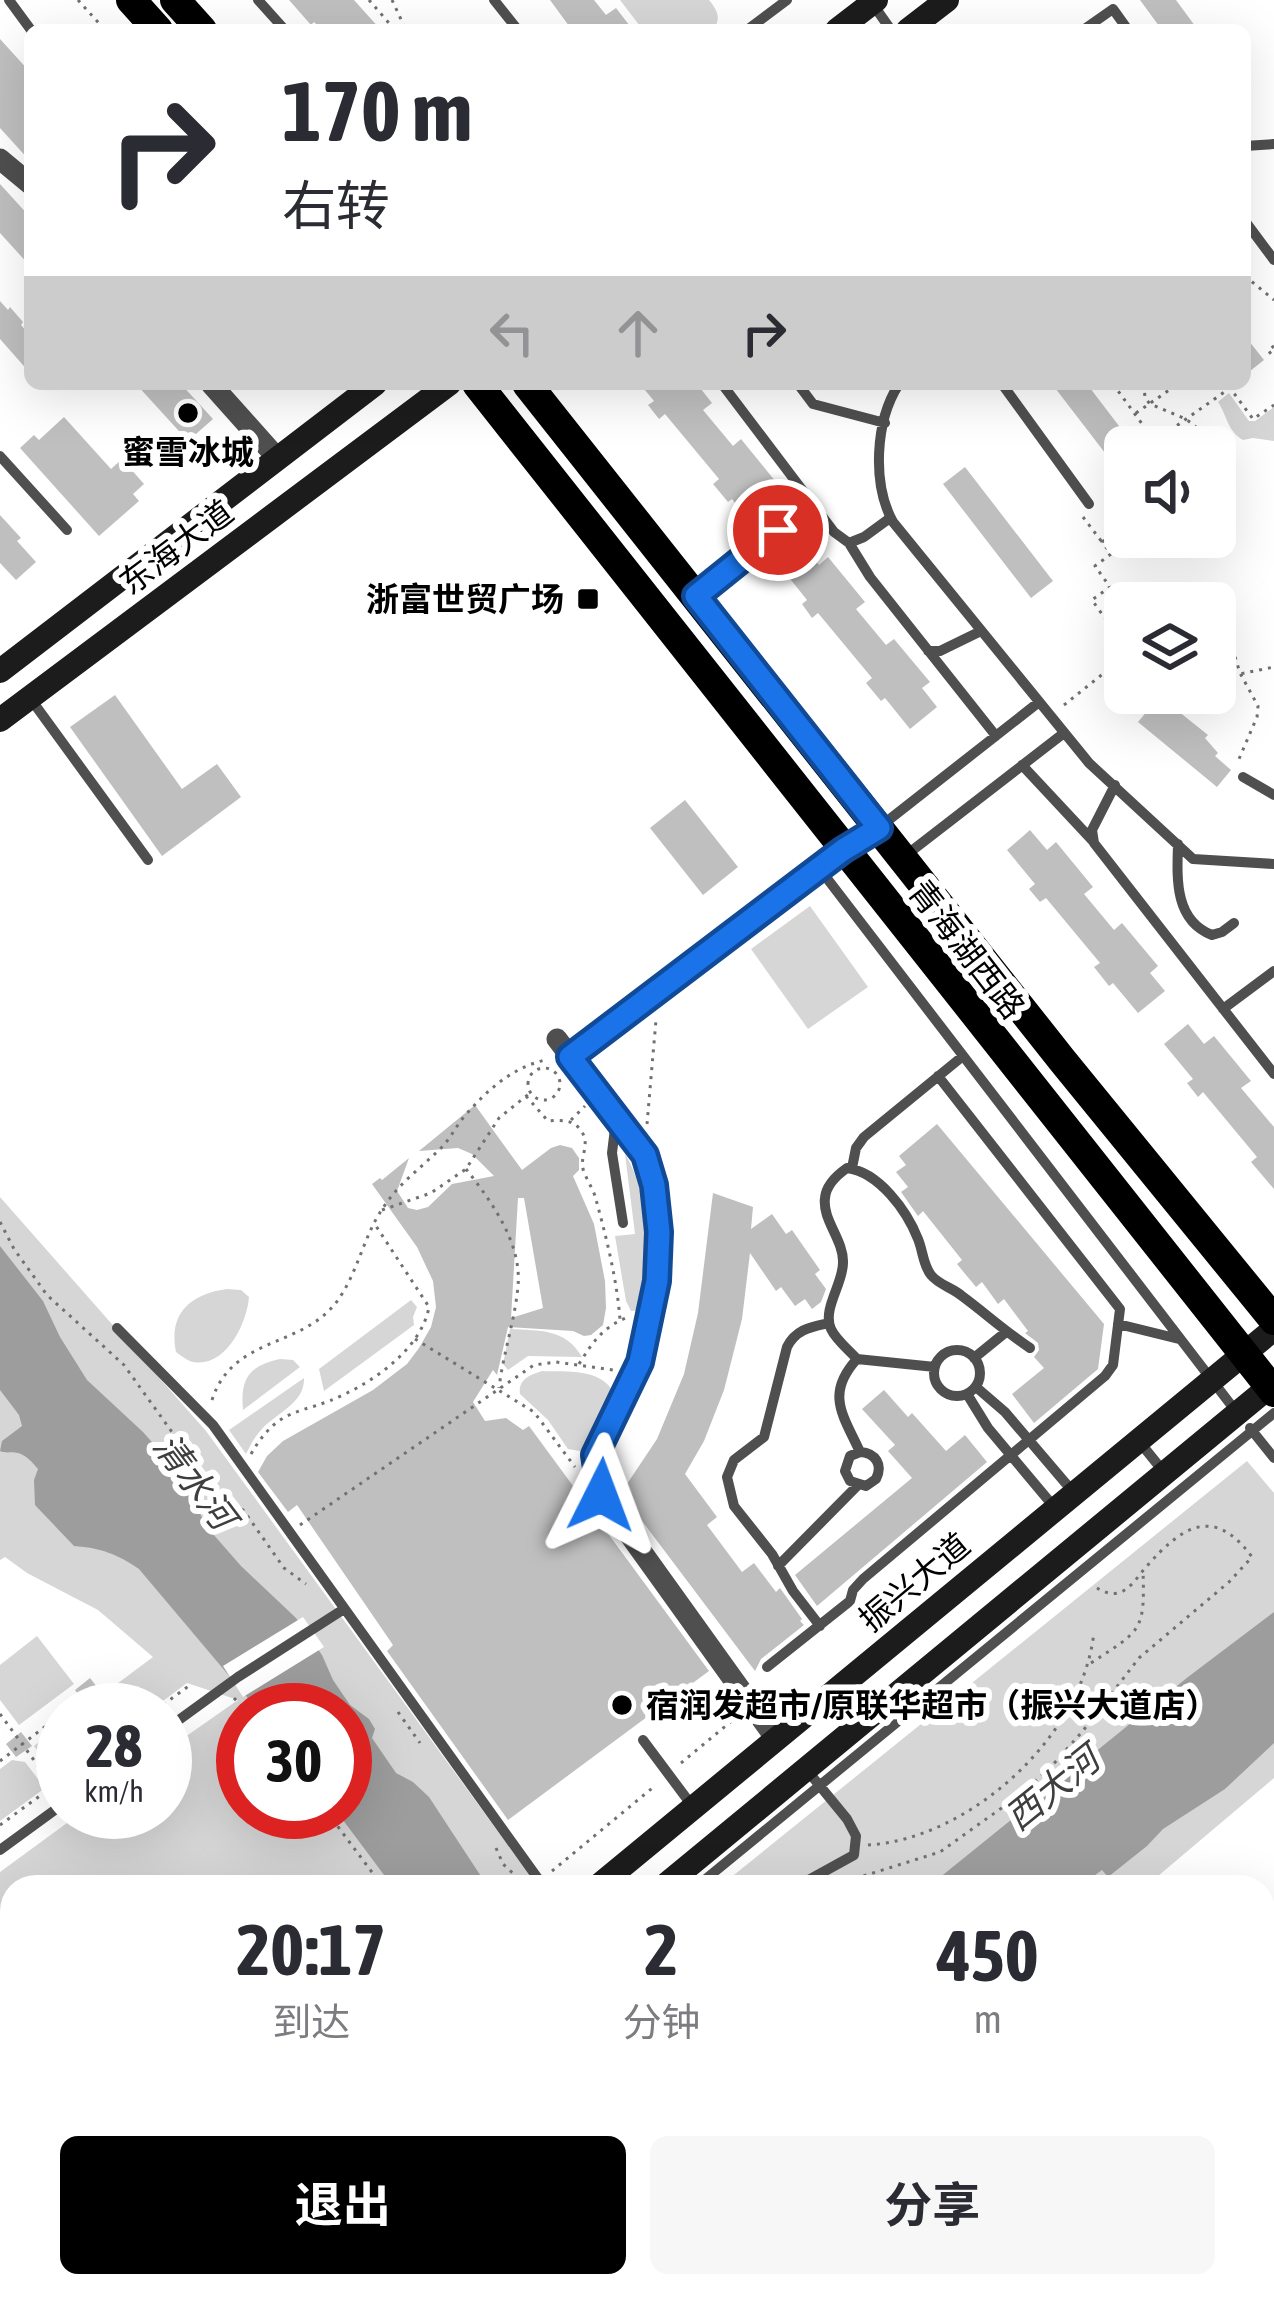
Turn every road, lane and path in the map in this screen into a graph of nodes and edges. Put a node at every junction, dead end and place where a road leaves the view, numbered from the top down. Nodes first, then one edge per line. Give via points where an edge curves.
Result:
1 (78, 0) edge
2 (131, 0) edge
3 (175, 0) edge
4 (258, 0) edge
5 (368, 0) edge
6 (494, 0) edge
7 (947, 0) edge
8 (783, 1) edge
9 (874, 2) edge
10 (100, 24) edge
11 (153, 24) edge
12 (197, 24) edge
13 (280, 24) edge
14 (390, 24) edge
15 (513, 24) edge
16 (754, 24) edge
17 (845, 24) edge
18 (916, 24) edge
19 (1091, 24) edge
20 (1125, 24) edge
21 (0, 158) edge
22 (24, 179) edge
23 (1251, 229) edge
24 (1274, 260) edge
25 (1274, 346) edge
26 (1274, 358) edge
27 (226, 390) edge
28 (367, 390) edge
29 (441, 390) edge
30 (481, 390) edge
31 (532, 390) edge
32 (727, 390) edge
33 (802, 390) edge
34 (895, 390) edge
35 (1007, 390) edge
36 (1117, 390) edge
37 (1144, 390) edge
38 (1170, 390) edge
39 (1227, 390) edge
40 (1231, 390) edge
41 (1150, 404) junction
42 (1274, 405) edge
43 (1135, 414) junction
44 (1186, 419) junction
45 (885, 423) junction
46 (1144, 426) edge
47 (1178, 426) edge
48 (1195, 426) edge
49 (0, 456) edge
50 (278, 459) junction
51 (812, 502) junction
52 (1089, 504) joint
53 (890, 518) junction
54 (67, 530) dead end
55 (1102, 542) joint
56 (849, 543) junction
57 (1106, 582) edge
58 (1104, 591) edge
59 (696, 596) junction
60 (1104, 617) edge
61 (981, 631) junction
62 (928, 650) junction
63 (1236, 660) edge
64 (1274, 667) edge
65 (1, 669) edge
66 (1104, 673) edge
67 (1240, 673) junction
68 (1236, 674) edge
69 (30, 698) junction
70 (1040, 703) junction
71 (1050, 716) junction
72 (0, 720) edge
73 (1064, 733) junction
74 (996, 736) junction
75 (1022, 765) junction
76 (1243, 777) joint
77 (1114, 785) junction
78 (1274, 795) edge
79 (879, 828) junction
80 (1094, 843) junction
81 (1178, 844) junction
82 (903, 858) junction
83 (831, 859) junction
84 (148, 860) dead end
85 (1274, 864) edge
86 (1234, 923) dead end
87 (1274, 971) edge
88 (659, 989) junction
89 (1223, 1009) junction
90 (567, 1052) junction
91 (963, 1055) junction
92 (1274, 1074) edge
93 (938, 1076) junction
94 (528, 1095) junction
95 (616, 1117) junction
96 (645, 1155) junction
97 (466, 1168) junction
98 (852, 1168) junction
99 (381, 1210) junction
100 (0, 1222) edge
101 (623, 1223) dead end
102 (375, 1224) junction
103 (651, 1315) junction
104 (620, 1320) junction
105 (830, 1323) junction
106 (1118, 1324) junction
107 (1274, 1325) edge
108 (117, 1328) dead end
109 (1006, 1332) junction
110 (1179, 1339) junction
111 (1030, 1348) dead end
112 (1242, 1354) junction
113 (974, 1358) junction
114 (856, 1359) junction
115 (578, 1366) junction
116 (935, 1367) junction
117 (635, 1373) junction
118 (1210, 1380) junction
119 (499, 1389) junction
120 (971, 1390) junction
121 (1273, 1394) edge
122 (1245, 1422) junction
123 (213, 1425) junction
124 (1029, 1440) junction
125 (1138, 1440) junction
126 (860, 1452) junction
127 (1011, 1455) junction
128 (1274, 1458) edge
129 (243, 1468) junction
130 (1165, 1473) junction
131 (858, 1485) junction
132 (1065, 1500) junction
133 (289, 1532) junction
134 (778, 1566) junction
135 (1143, 1570) junction
136 (1077, 1575) junction
137 (339, 1613) junction
138 (820, 1626) junction
139 (1094, 1632) dead end
140 (1089, 1664) junction
141 (767, 1667) dead end
142 (752, 1704) junction
143 (396, 1708) dead end
144 (192, 1710) edge
145 (0, 1714) edge
146 (36, 1734) edge
147 (776, 1738) junction
148 (644, 1740) dead end
149 (22, 1744) junction
150 (423, 1747) dead end
151 (0, 1762) edge
152 (36, 1763) edge
153 (669, 1774) junction
154 (813, 1777) junction
155 (36, 1799) edge
156 (693, 1807) junction
157 (36, 1824) edge
158 (0, 1825) edge
159 (347, 1839) edge
160 (494, 1842) dead end
161 (855, 1846) junction
162 (0, 1850) edge
163 (374, 1875) edge
164 (517, 1875) edge
165 (530, 1875) edge
166 (549, 1875) edge
167 (611, 1875) edge
168 (678, 1875) edge
169 (709, 1875) edge
170 (818, 1875) edge
171 (867, 1875) edge

1 - 10 path
2 - 11 main road
3 - 12 main road
4 - 13 lane
5 - 14 path
6 - 15 lane
7 - 18 main road
8 - 16 lane
9 - 17 main road
19 - 20 lane via 1113,8
21 - 22 street
23 - 24 lane
25 - 26 path
27 - 50 street
28 - 50 main road, 东海大道
29 - 69 main road, 东海大道
30 - 83 main road, 青海湖西路
31 - 59 main road, 青海湖西路
32 - 51 lane
33 - 45 lane via 812,404
34 - 45 lane
35 - 52 lane
36 - 43 path
37 - 41 path
38 - 41 path
39 - 44 path
40 - 42 path via 1253,419
41 - 43 path
41 - 44 path
43 - 46 path
44 - 47 path
44 - 48 path
45 - 53 lane via 877,469
49 - 54 lane
50 - 65 main road, 东海大道
51 - 56 lane
51 - 59 lane
52 - 55 path via 1079,512
53 - 56 lane
53 - 61 lane
55 - 57 path via 1111,554 1094,566
56 - 62 lane
58 - 60 path via 1092,600
59 - 79 main road, 青海湖西路
61 - 62 lane
61 - 70 lane
62 - 74 lane
63 - 67 path
64 - 67 path
66 - 71 path
67 - 68 path
67 - 76 path via 1258,706 1240,752
69 - 72 main road, 东海大道
69 - 84 lane
70 - 71 lane
70 - 74 lane
71 - 73 lane
73 - 75 lane
73 - 77 lane
74 - 79 lane
75 - 80 lane
75 - 82 lane
76 - 78 lane
77 - 80 lane via 1092,830
77 - 81 lane
79 - 82 main road, 青海湖西路
79 - 83 street
80 - 89 lane
81 - 85 lane via 1193,859
81 - 86 lane via 1177,881 1190,921 1212,935
82 - 107 main road, 青海湖西路
83 - 88 street
83 - 91 lane
83 - 112 main road, 青海湖西路
87 - 89 lane
88 - 90 street
88 - 96 path
89 - 92 lane
90 - 95 street
90 - 99 path via 524,1065 482,1096
91 - 93 lane
91 - 110 lane
93 - 98 lane via 864,1137
93 - 106 lane via 1112,1296
94 - 94 path via 532,1073 556,1074 553,1097
94 - 97 path via 499,1118
94 - 104 path via 548,1121 564,1120 583,1133 583,1168 605,1233
95 - 96 street
95 - 101 lane via 612,1153
96 - 103 street via 659,1232
97 - 99 path via 430,1193
97 - 119 path via 517,1263
98 - 105 lane via 824,1196 843,1264
98 - 109 lane via 893,1198 932,1276
99 - 102 path
100 - 137 path via 47,1295 124,1365 276,1559
102 - 123 path via 322,1319 261,1346 221,1377
102 - 129 path via 429,1307 427,1321 372,1378 273,1424
103 - 104 path
103 - 117 street
104 - 115 path
105 - 114 lane
105 - 134 lane via 792,1338 764,1437 734,1460 727,1477 734,1506
106 - 110 lane
106 - 124 lane via 1105,1376
107 - 112 main road, 振兴大道
108 - 123 lane
109 - 111 lane
109 - 113 lane
110 - 118 lane
112 - 118 main road, 振兴大道
112 - 121 main road, 青海湖西路
113 - 116 lane via 953,1350
113 - 120 lane via 980,1372
114 - 116 lane
114 - 126 lane via 838,1398
115 - 117 path
115 - 119 path via 544,1362
116 - 120 lane via 944,1393
117 - 142 street via 595,1455 601,1495
118 - 122 lane
118 - 125 main road, 振兴大道
119 - 133 path
120 - 124 lane
120 - 127 lane
121 - 122 main road
122 - 128 lane
122 - 130 main road
122 - 136 lane
123 - 129 lane
124 - 127 lane
124 - 132 lane
125 - 130 lane
125 - 132 main road, 振兴大道
126 - 131 lane via 845,1466
126 - 131 lane via 880,1468 872,1483
127 - 132 lane
127 - 138 lane
129 - 133 lane
130 - 154 main road
131 - 134 lane
132 - 147 main road, 振兴大道
133 - 137 lane
134 - 138 lane
135 - 136 path via 1115,1594
135 - 140 path via 1141,1623
135 - 171 path via 1201,1525 1232,1534 1252,1558 1139,1658 1017,1797 940,1852
136 - 154 lane
137 - 144 lane
137 - 165 lane
138 - 141 lane
139 - 140 path
140 - 161 path via 1056,1728 987,1798 942,1828
142 - 147 street
142 - 153 path
143 - 150 path
145 - 149 path
146 - 149 path
147 - 156 main road, 振兴大道
148 - 153 lane
149 - 151 path
149 - 152 path
153 - 156 lane
153 - 166 path
154 - 161 lane via 851,1825
154 - 168 main road
154 - 169 lane
155 - 158 path
156 - 167 main road, 振兴大道
157 - 162 lane
159 - 163 path
160 - 164 path
161 - 170 lane via 854,1855

